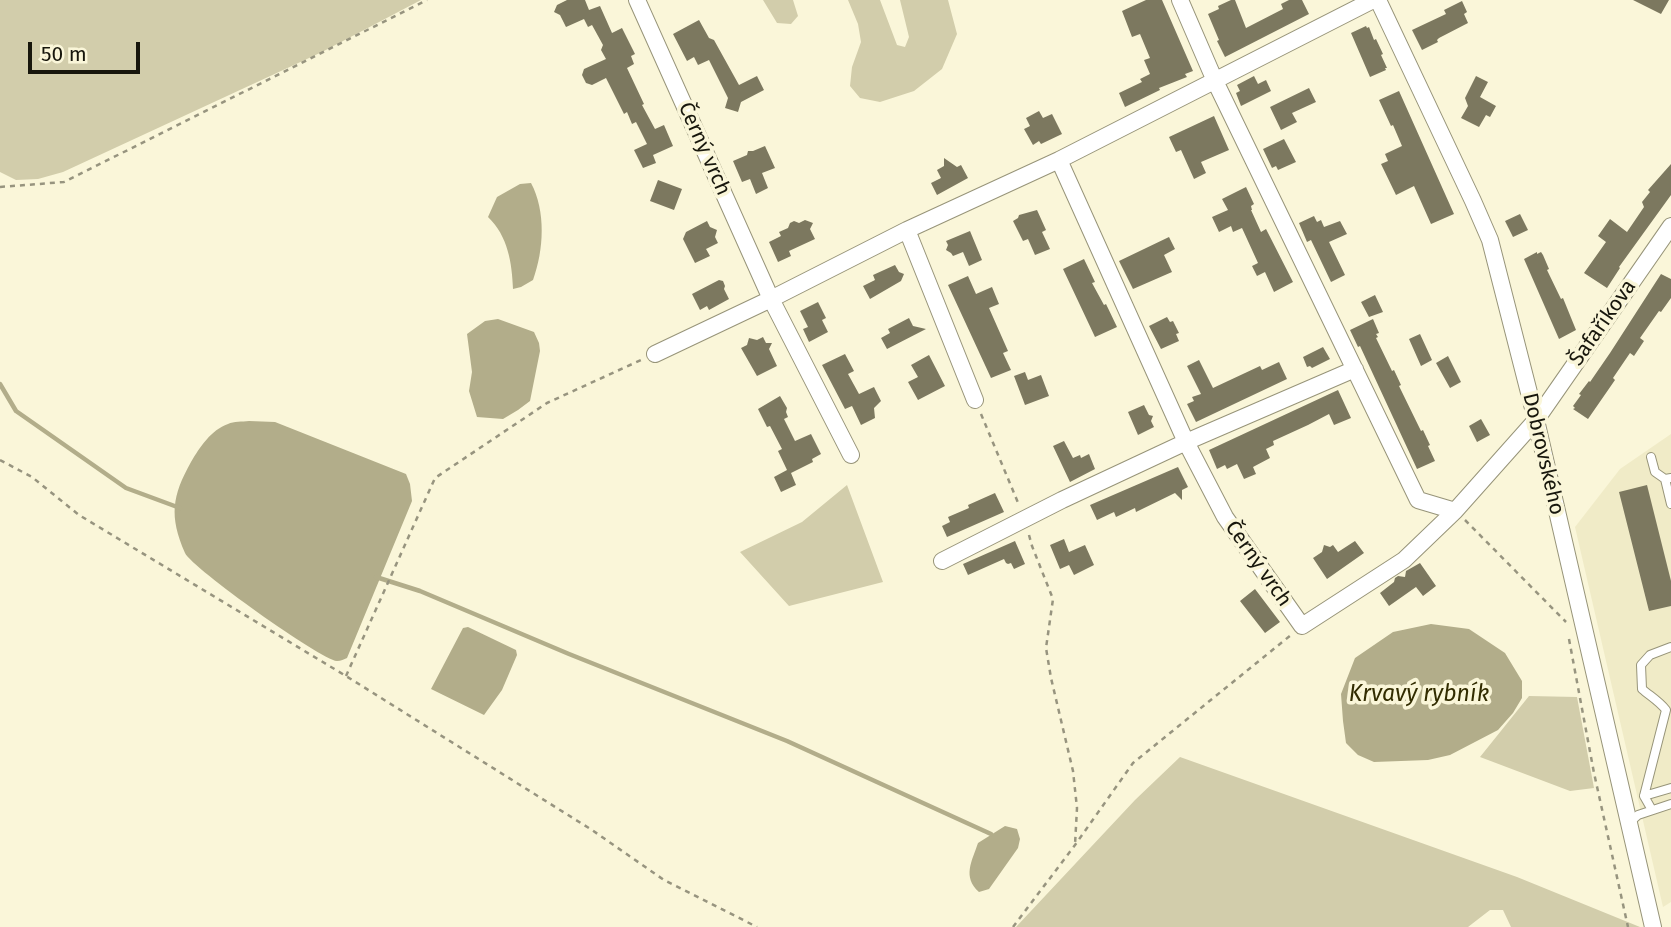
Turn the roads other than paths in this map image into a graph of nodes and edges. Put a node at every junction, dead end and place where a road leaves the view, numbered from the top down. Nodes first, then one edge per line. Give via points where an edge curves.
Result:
1 (638, 0) edge
2 (1180, 0) edge
3 (1376, 0) edge
4 (1214, 81) junction
5 (1059, 160) junction
6 (1671, 226) edge
7 (907, 230) junction
8 (771, 299) junction
9 (655, 354) road end
10 (1355, 369) junction
11 (975, 400) road end
12 (1536, 420) junction
13 (1186, 442) junction
14 (851, 455) dead end
15 (1651, 457) dead end
16 (1668, 479) edge
17 (1671, 504) edge
18 (1455, 511) junction
19 (942, 561) dead end
20 (1671, 647) edge
21 (1671, 788) edge
22 (1644, 796) junction
23 (1671, 804) edge
24 (1652, 810) junction
25 (1629, 823) junction
26 (1653, 927) edge

1 - 8 street, Černý vrch
2 - 4 street
3 - 4 street
3 - 12 street, Dobrovského via 1490,240
4 - 5 street
4 - 10 street
5 - 7 street
5 - 13 street, Černý vrch
6 - 12 street, Šafaříkova
7 - 8 street
7 - 11 street
8 - 9 street
8 - 14 street, Černý vrch
10 - 13 street
10 - 18 street via 1418,500
12 - 18 street, Černý vrch
12 - 25 street, Dobrovského
13 - 18 street, Černý vrch via 1224,517 1302,626 1404,559
13 - 19 street
15 - 16 lane via 1655,472
16 - 17 lane
20 - 22 lane via 1650,655 1641,665 1642,689 1666,710
21 - 22 lane
22 - 24 lane
23 - 24 lane
24 - 25 lane
25 - 26 street, Dobrovského

